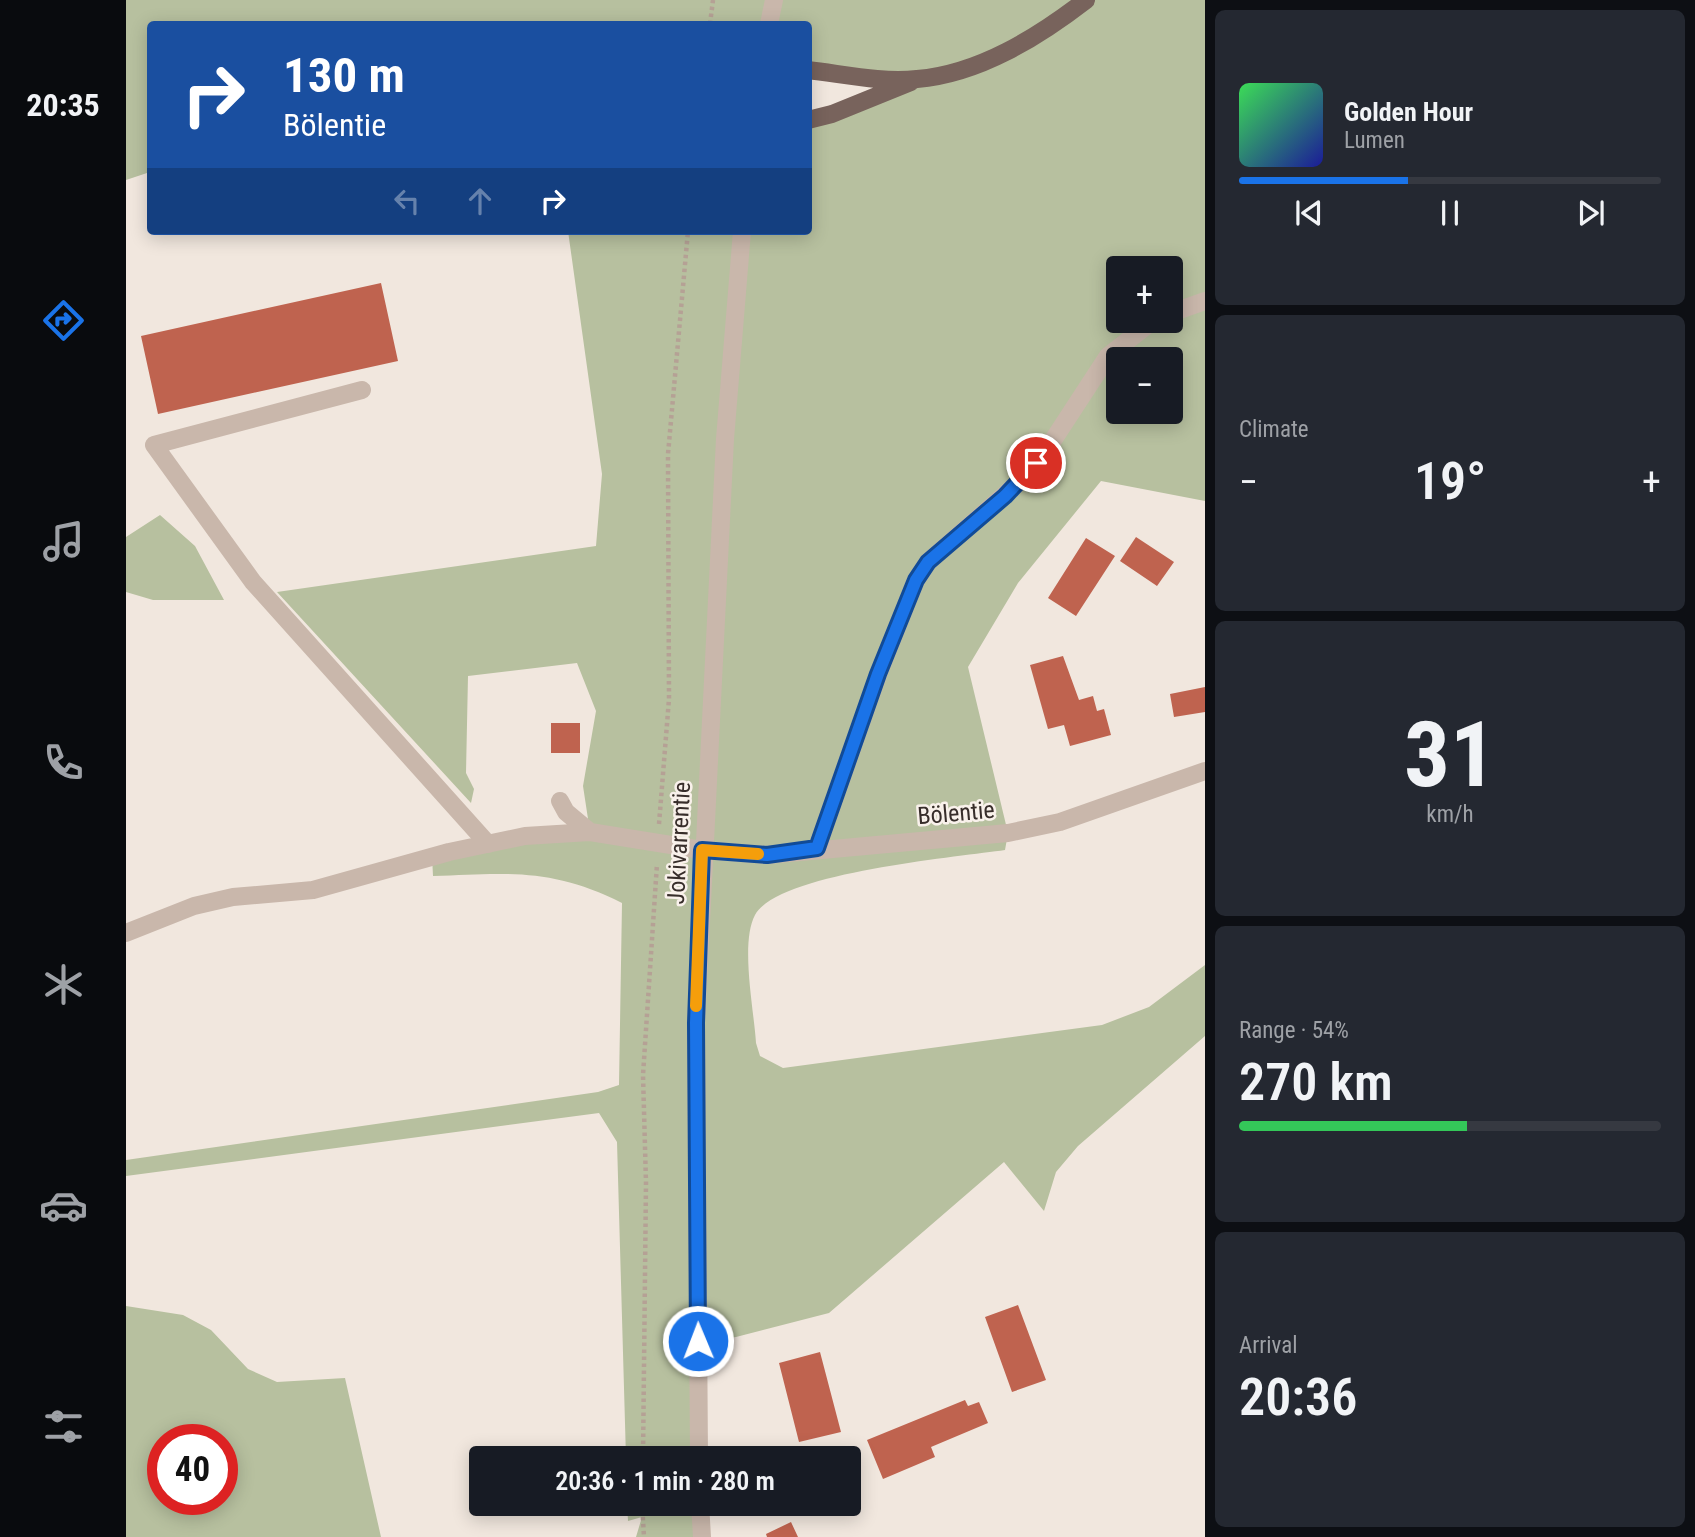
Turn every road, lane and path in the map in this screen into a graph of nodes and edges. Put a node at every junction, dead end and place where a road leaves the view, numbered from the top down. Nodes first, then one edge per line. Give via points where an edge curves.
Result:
1 (713, 0) edge
2 (774, 0) edge
3 (1086, 0) edge
4 (710, 21) edge
5 (770, 21) edge
6 (812, 70) edge
7 (917, 79) junction
8 (812, 119) edge
9 (688, 235) edge
10 (742, 235) edge
11 (1205, 301) edge
12 (1183, 309) edge
13 (1137, 333) edge
14 (362, 390) dead end
15 (1205, 771) edge
16 (560, 801) dead end
17 (659, 823) dead end
18 (590, 832) junction
19 (488, 844) junction
20 (817, 848) junction
21 (702, 850) junction
22 (656, 865) dead end
23 (126, 933) edge
24 (643, 1446) edge
25 (699, 1446) edge
26 (643, 1516) edge
27 (701, 1516) edge
28 (644, 1537) edge
29 (702, 1537) edge

1 - 4 path
2 - 5 street
3 - 7 main road via 1003,54
6 - 7 main road
7 - 8 main road
9 - 17 path via 668,454 669,699
10 - 21 street, Jokivarrentie via 729,376
11 - 12 street
13 - 20 street via 1108,356 1026,476 928,562 916,580
14 - 19 street via 154,445 253,582
15 - 20 street, Bölentie via 1060,822 1008,833
16 - 18 street
18 - 19 street, Bölentie via 525,836
18 - 21 street, Bölentie
19 - 23 street, Bölentie via 313,890 233,897 194,906
20 - 21 street, Bölentie via 767,855
21 - 25 street, Jokivarrentie via 696,1023
22 - 24 path via 643,1074
26 - 28 path
27 - 29 street

